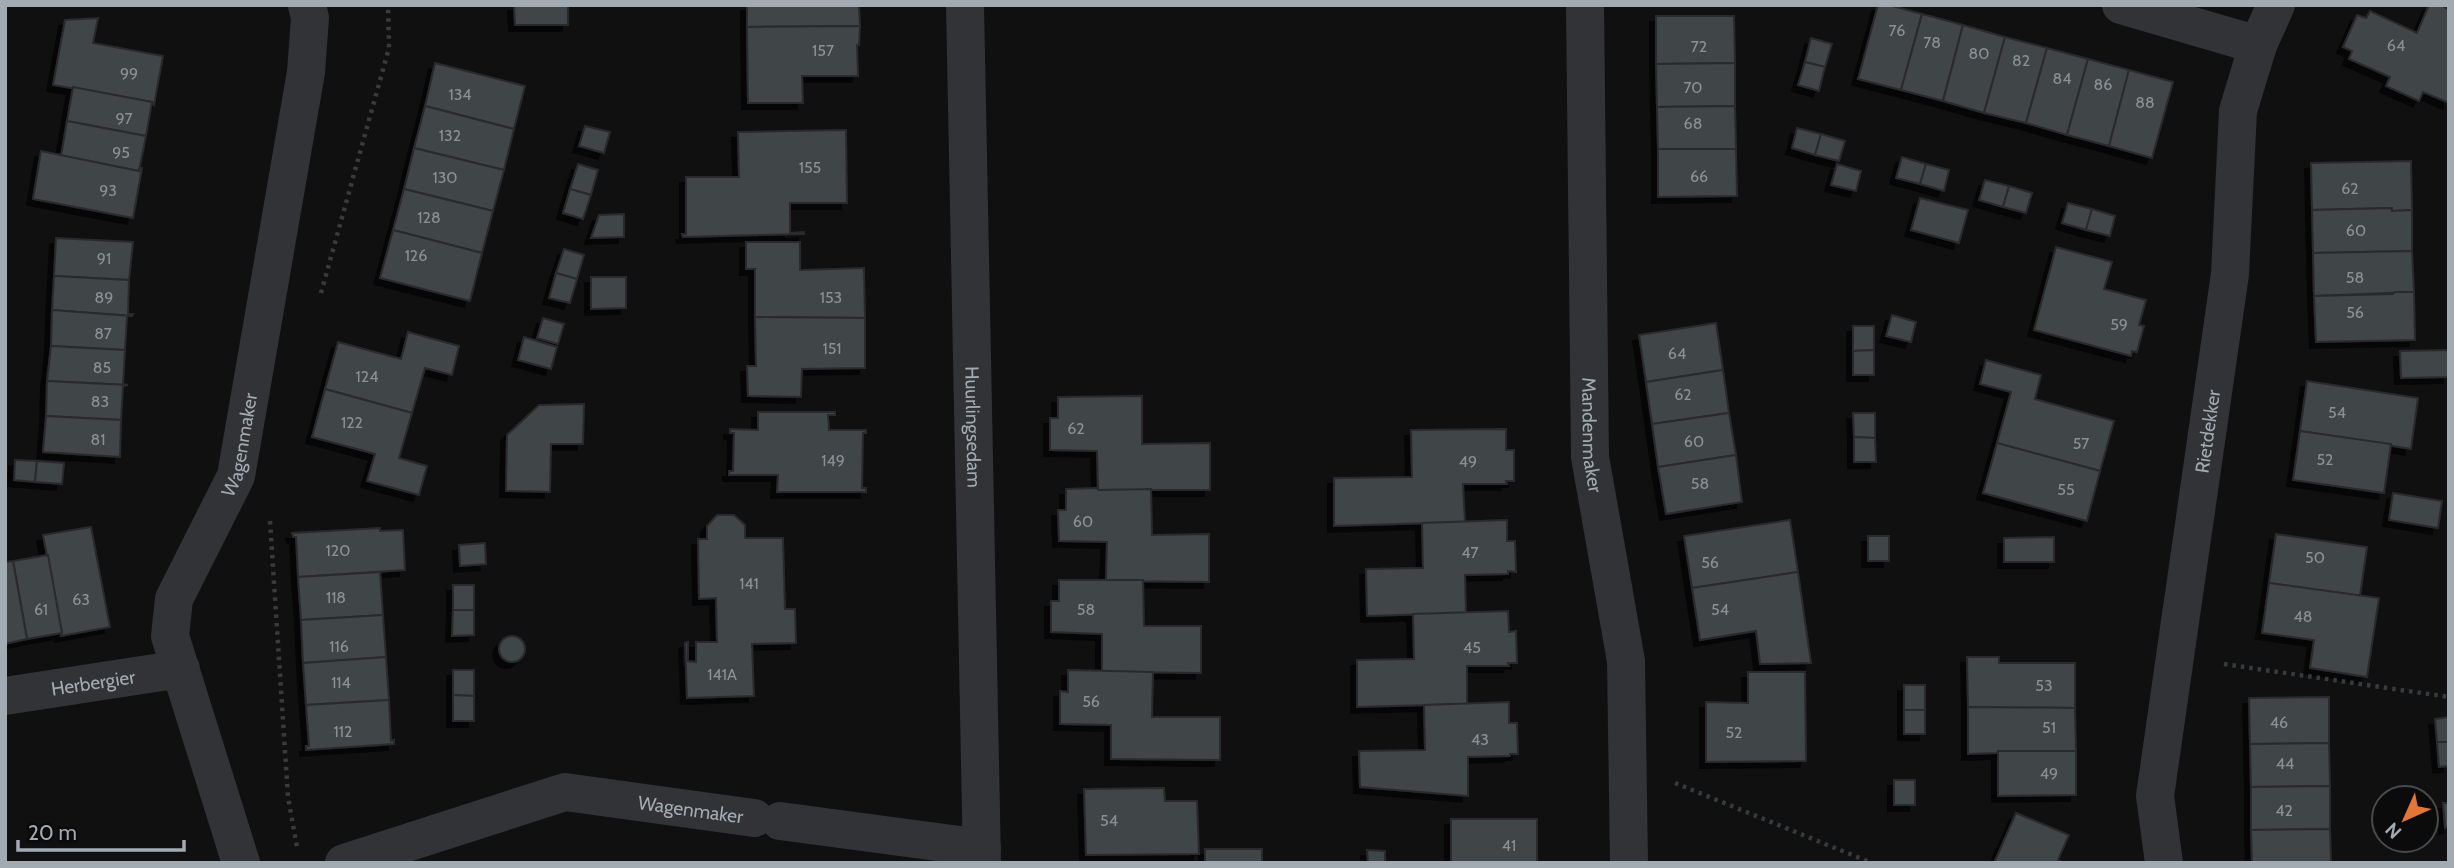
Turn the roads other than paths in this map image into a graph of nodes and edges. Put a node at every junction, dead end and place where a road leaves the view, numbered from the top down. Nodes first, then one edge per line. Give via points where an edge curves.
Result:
1 (307, 5) edge
2 (965, 5) edge
3 (1585, 5) edge
4 (2121, 5) edge
5 (2276, 5) edge
6 (2258, 45) junction
7 (181, 669) junction
8 (5, 696) edge
9 (767, 819) joint
10 (982, 855) edge
11 (241, 863) edge
12 (344, 863) edge
13 (1629, 863) edge
14 (2164, 863) edge

1 - 7 street, Wagenmaker via 306,72 236,476 174,599 170,636
2 - 10 street, Huurlingsedam
3 - 13 street, Mandenmaker via 1590,457 1626,661
4 - 6 street
5 - 6 street, Rietdekker
6 - 14 street, Rietdekker via 2238,111 2230,274 2155,796
7 - 8 street, Herbergier
7 - 11 street, Wagenmaker
9 - 10 street, Huurlingsedam
9 - 12 street, Wagenmaker via 565,792

